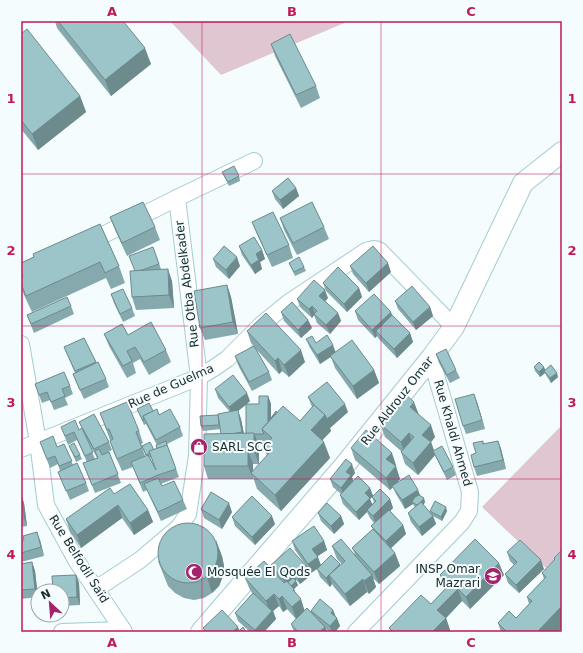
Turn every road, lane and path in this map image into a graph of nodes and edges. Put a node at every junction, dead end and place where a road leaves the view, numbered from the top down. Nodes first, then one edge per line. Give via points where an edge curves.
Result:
1 (562, 152) edge
2 (254, 161) dead end
3 (177, 198) junction
4 (71, 251) edge
5 (454, 327) junction
6 (21, 344) edge
7 (431, 358) junction
8 (199, 377) junction
9 (38, 442) junction
10 (21, 449) edge
11 (96, 589) junction
12 (124, 631) edge
13 (62, 632) edge
14 (201, 632) edge
15 (356, 632) edge

1 - 5 street, Rue Aldrouz Omar via 523,183
2 - 3 street
3 - 4 street
3 - 8 street, Rue Otba Abdelkader
5 - 7 street, Rue Aldrouz Omar
5 - 8 street, Rue de Guelma via 380,251 371,249 288,303 261,325 227,359
6 - 9 street, Rue Belfodil Saïd
7 - 14 street, Rue Aldrouz Omar via 344,466
7 - 15 street, Rue Khaldi Ahmed via 470,492 469,511 462,522
8 - 9 street, Rue de Guelma
8 - 11 street, Rue Otba Abdelkader via 197,456 188,514 179,526 140,560
9 - 10 street, Rue de Guelma
9 - 11 street, Rue Belfodil Saïd via 46,505 76,560
11 - 12 street, Rue Belfodil Saïd
12 - 13 street

